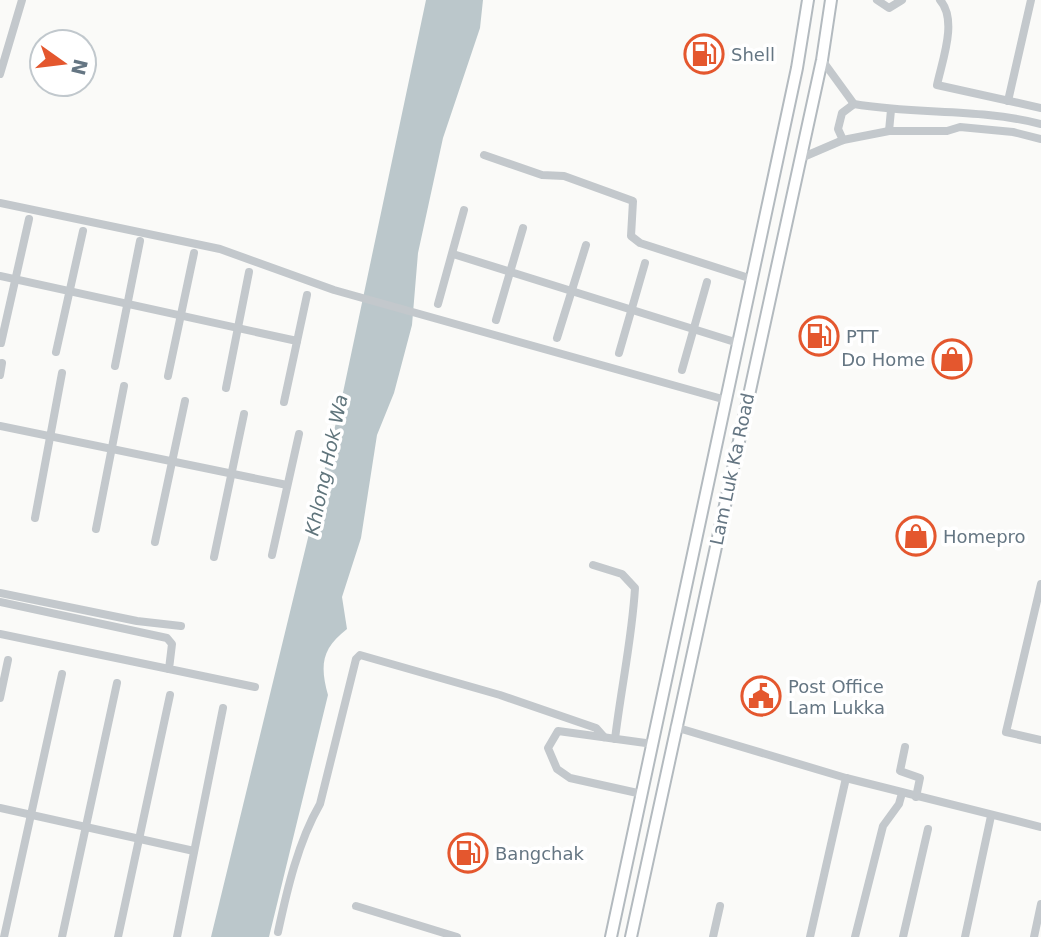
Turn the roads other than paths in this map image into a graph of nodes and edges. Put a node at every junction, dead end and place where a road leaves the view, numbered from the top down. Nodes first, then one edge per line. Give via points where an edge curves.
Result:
1 (22, 0) edge
2 (808, 0) edge
3 (831, 0) edge
4 (877, 0) edge
5 (902, 0) edge
6 (940, 0) edge
7 (1031, 0) edge
8 (822, 60) junction
9 (0, 72) edge
10 (1008, 101) junction
11 (854, 104) junction
12 (1041, 108) edge
13 (891, 110) junction
14 (943, 113) junction
15 (1041, 124) edge
16 (889, 131) junction
17 (947, 131) junction
18 (1041, 139) edge
19 (843, 140) junction
20 (484, 155) dead end
21 (801, 158) junction
22 (0, 203) edge
23 (464, 210) dead end
24 (29, 219) dead end
25 (523, 228) dead end
26 (83, 230) dead end
27 (140, 241) dead end
28 (586, 245) dead end
29 (194, 253) dead end
30 (453, 254) junction
31 (645, 263) dead end
32 (249, 272) dead end
33 (509, 272) junction
34 (0, 276) edge
35 (16, 279) junction
36 (752, 279) junction
37 (707, 282) dead end
38 (69, 291) junction
39 (570, 292) junction
40 (307, 295) dead end
41 (438, 304) dead end
42 (126, 305) junction
43 (629, 311) junction
44 (182, 318) junction
45 (496, 320) dead end
46 (237, 329) junction
47 (692, 329) junction
48 (557, 338) dead end
49 (297, 341) junction
50 (1, 343) edge
51 (738, 343) junction
52 (56, 352) dead end
53 (619, 353) dead end
54 (2, 363) dead end
55 (115, 366) dead end
56 (682, 370) dead end
57 (62, 373) dead end
58 (0, 375) edge
59 (169, 376) dead end
60 (124, 386) dead end
61 (226, 388) dead end
62 (726, 400) junction
63 (185, 401) dead end
64 (285, 402) dead end
65 (244, 414) dead end
66 (0, 426) edge
67 (299, 434) dead end
68 (51, 436) junction
69 (113, 448) junction
70 (172, 460) junction
71 (233, 472) junction
72 (287, 485) junction
73 (35, 518) dead end
74 (96, 529) dead end
75 (155, 542) dead end
76 (272, 555) dead end
77 (214, 557) dead end
78 (593, 565) dead end
79 (1041, 584) edge
80 (0, 593) edge
81 (0, 602) edge
82 (181, 626) dead end
83 (0, 634) edge
84 (8, 660) dead end
85 (169, 669) junction
86 (62, 674) dead end
87 (117, 682) dead end
88 (255, 687) dead end
89 (170, 695) dead end
90 (0, 698) edge
91 (223, 708) dead end
92 (675, 727) junction
93 (604, 737) junction
94 (615, 739) junction
95 (1041, 740) edge
96 (653, 744) junction
97 (905, 747) dead end
98 (846, 778) junction
99 (902, 793) junction
100 (642, 794) junction
101 (916, 797) junction
102 (0, 808) edge
103 (32, 815) junction
104 (991, 816) junction
105 (85, 826) junction
106 (1041, 827) edge
107 (928, 830) dead end
108 (140, 838) junction
109 (194, 851) junction
110 (1041, 904) edge
111 (356, 906) dead end
112 (720, 906) dead end
113 (278, 932) dead end
114 (437, 934) edge
115 (4, 937) edge
116 (62, 937) edge
117 (118, 937) edge
118 (177, 937) edge
119 (457, 937) edge
120 (611, 937) edge
121 (631, 937) edge
122 (713, 937) edge
123 (810, 937) edge
124 (855, 937) edge
125 (903, 937) edge
126 (965, 937) edge
127 (1034, 937) edge

1 - 9 street
2 - 36 main road, Lam Luk Ka Road
3 - 8 main road, Lam Luk Ka Road
4 - 5 street via 889,8
6 - 10 street via 948,12 948,28 937,85
7 - 10 street
8 - 11 street
8 - 21 main road, Lam Luk Ka Road
10 - 12 street
11 - 13 street
11 - 19 street via 842,113 838,129
13 - 14 street
13 - 16 street
14 - 15 street via 960,110
14 - 17 street
16 - 17 street
16 - 19 street
17 - 18 street via 960,127
19 - 21 street
20 - 36 street via 623,196 633,201 631,236 640,243
21 - 92 main road, Lam Luk Ka Road
22 - 62 street via 220,249 334,290
23 - 30 street
24 - 35 street
25 - 33 street
26 - 38 street
27 - 42 street
28 - 39 street
29 - 44 street
30 - 33 street
30 - 41 street
31 - 43 street
32 - 46 street
33 - 39 street
33 - 45 street
34 - 35 street
35 - 38 street
35 - 50 street
36 - 51 main road, Lam Luk Ka Road
37 - 47 street
38 - 42 street
38 - 52 street
39 - 43 street
39 - 48 street
40 - 49 street
42 - 44 street
42 - 55 street
43 - 47 street
43 - 53 street
44 - 46 street
44 - 59 street
46 - 49 street
46 - 61 street
47 - 51 street
47 - 56 street
49 - 64 street
51 - 62 main road, Lam Luk Ka Road
54 - 58 street
57 - 68 street
60 - 69 street
62 - 96 main road, Lam Luk Ka Road
63 - 70 street
65 - 71 street
66 - 68 street
67 - 72 street
68 - 69 street
68 - 73 street
69 - 70 street
69 - 74 street
70 - 71 street
70 - 75 street
71 - 72 street
71 - 77 street
72 - 76 street
78 - 94 street via 622,574 635,588 632,638
79 - 95 street via 1006,732
80 - 82 street
81 - 85 street via 167,638 172,645
83 - 85 street
84 - 90 street
85 - 88 street
86 - 103 street
87 - 105 street
89 - 108 street
91 - 109 street
92 - 98 street
92 - 121 main road, Lam Luk Ka Road
93 - 94 street
93 - 100 street via 558,731 548,748 557,769 570,778
93 - 113 street via 596,728 500,695 360,655 320,804 287,890
94 - 96 street
96 - 100 main road, Lam Luk Ka Road
97 - 101 street via 900,771 920,778
98 - 99 street
98 - 123 street
99 - 101 street
99 - 124 street via 883,826
100 - 120 main road, Lam Luk Ka Road
101 - 104 street
102 - 103 street
103 - 105 street
103 - 115 street
104 - 106 street
104 - 126 street
105 - 108 street
105 - 116 street
107 - 125 street
108 - 109 street
108 - 117 street
109 - 118 street
110 - 127 street
111 - 114 street
112 - 122 street
114 - 119 street

